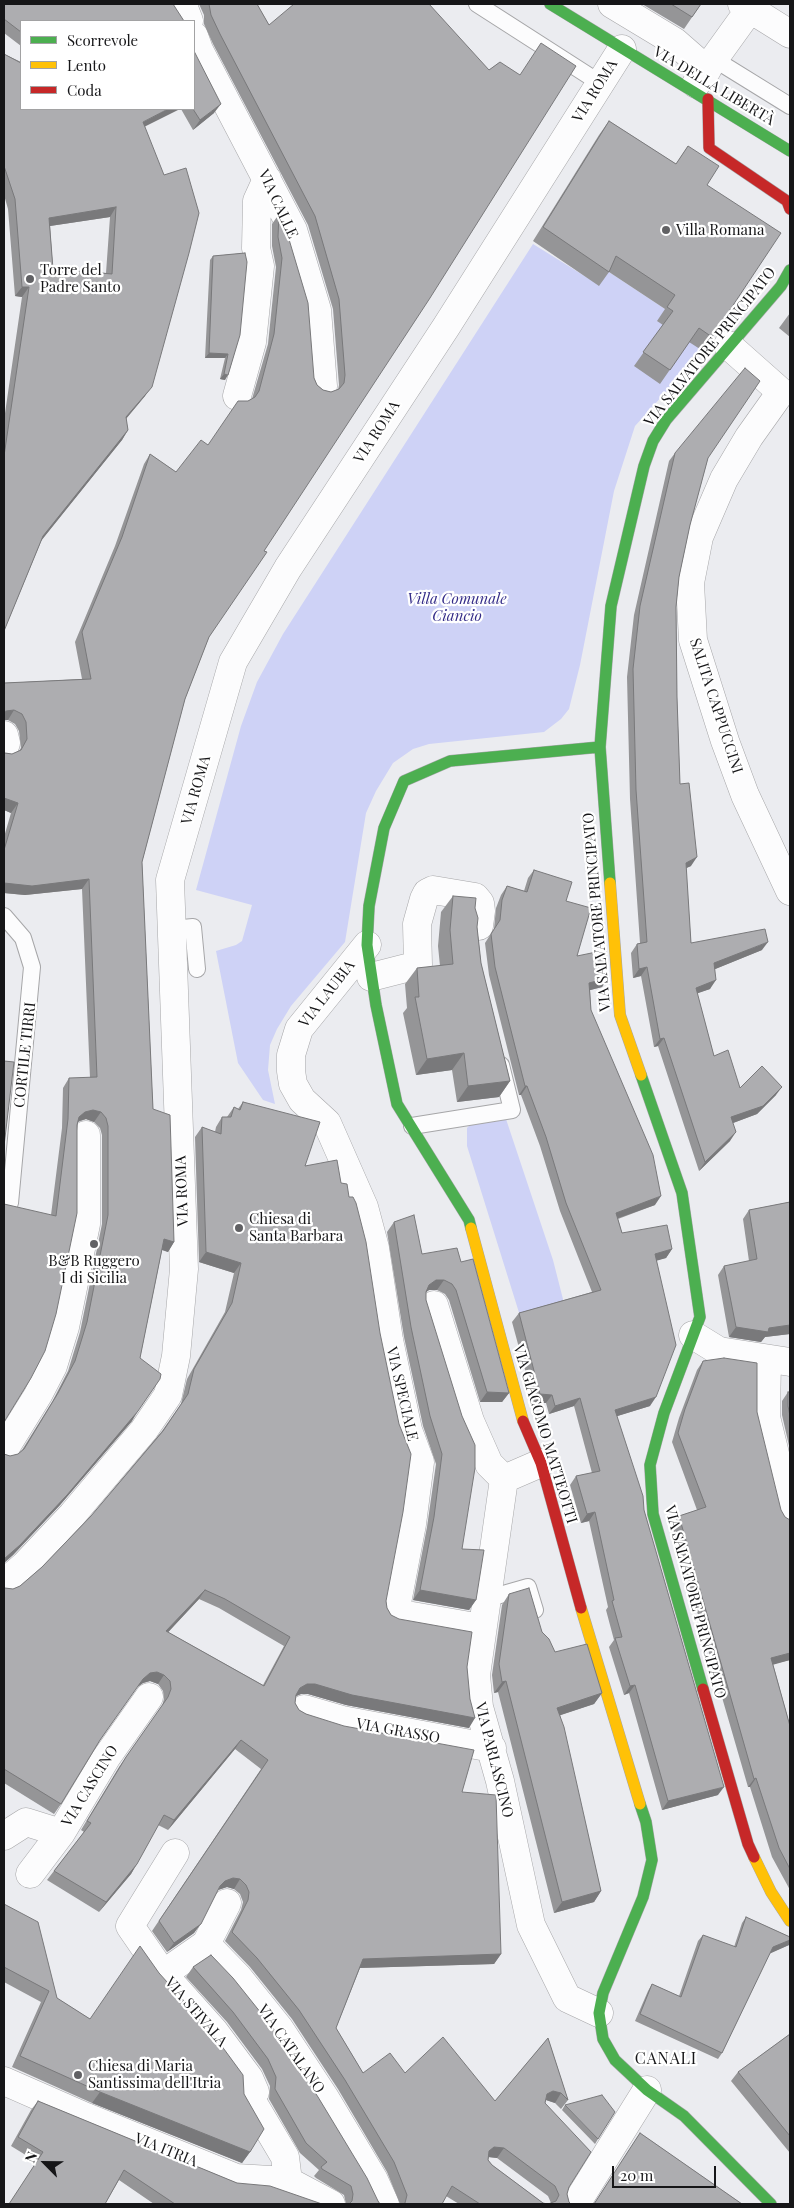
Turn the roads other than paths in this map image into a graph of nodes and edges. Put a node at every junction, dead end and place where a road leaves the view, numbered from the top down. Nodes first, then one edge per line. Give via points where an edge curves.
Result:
1 (476, 4) edge
2 (550, 4) edge
3 (612, 4) edge
4 (746, 6) edge
5 (790, 34) edge
6 (195, 40) edge
7 (622, 49) junction
8 (705, 79) junction
9 (600, 83) junction
10 (790, 106) edge
11 (790, 150) edge
12 (267, 179) junction
13 (790, 209) edge
14 (790, 270) edge
15 (728, 345) junction
16 (323, 386) dead end
17 (237, 396) dead end
18 (4, 734) edge
19 (600, 747) junction
20 (4, 748) edge
21 (790, 892) edge
22 (4, 916) edge
23 (172, 928) junction
24 (477, 934) edge
25 (367, 944) junction
26 (197, 969) dead end
27 (371, 977) junction
28 (498, 1053) edge
29 (327, 1123) joint
30 (412, 1126) junction
31 (86, 1135) dead end
32 (10, 1203) edge
33 (434, 1305) dead end
34 (693, 1336) junction
35 (779, 1360) edge
36 (4, 1450) edge
37 (541, 1464) junction
38 (504, 1479) junction
39 (790, 1515) edge
40 (4, 1583) edge
41 (486, 1599) junction
42 (539, 1622) edge
43 (482, 1628) junction
44 (149, 1697) dead end
45 (304, 1709) dead end
46 (492, 1748) junction
47 (61, 1833) junction
48 (4, 1836) edge
49 (175, 1853) dead end
50 (30, 1874) dead end
51 (227, 1903) dead end
52 (790, 1921) edge
53 (206, 1944) junction
54 (162, 1974) junction
55 (599, 2013) junction
56 (4, 2081) edge
57 (647, 2090) junction
58 (288, 2181) junction
59 (330, 2204) edge
60 (385, 2204) edge
61 (576, 2204) edge
62 (771, 2204) edge

1 - 9 lane
2 - 7 main road, VIA DELLA LIBERTÀ
3 - 8 street via 675,42
4 - 5 street
4 - 8 street
6 - 12 street, VIA CALLE
7 - 8 main road, VIA DELLA LIBERTÀ
7 - 9 street, VIA ROMA
8 - 10 lane
8 - 11 main road, VIA DELLA LIBERTÀ
8 - 13 main road via 709,148 787,201
9 - 23 street, VIA ROMA via 288,568 233,662 170,880
12 - 16 street, VIA CALLE via 293,230 317,310
12 - 17 street via 257,201 256,248 260,266 252,342
14 - 15 main road, VIA SALVATORE PRINCIPATO via 781,286
15 - 19 main road, VIA SALVATORE PRINCIPATO via 666,420 653,441 644,466 611,606
15 - 21 street, SALITA CAPPUCCINI via 781,392 724,479 699,537 690,583 693,640 745,795
18 - 20 street
19 - 25 main road, VIA GIACOMO MATTEOTTI via 450,762 404,781 384,828 369,906
19 - 34 main road, VIA SALVATORE PRINCIPATO via 620,1014 682,1193 700,1317
22 - 32 lane, CORTILE TIRRI via 23,938 32,967
23 - 26 lane via 193,927
23 - 40 street, VIA ROMA via 184,1269 176,1356 168,1395 144,1430 72,1514
24 - 27 street via 481,911 475,897 433,890 424,899 417,924 418,965
25 - 27 main road, VIA GIACOMO MATTEOTTI
25 - 29 street, VIA LAUBIA via 298,1029 291,1054 293,1084 302,1100
27 - 30 main road, VIA GIACOMO MATTEOTTI via 397,1104
28 - 30 lane via 512,1110
29 - 43 street, VIA SPECIALE via 364,1207 375,1248 389,1340 408,1430 420,1462 395,1613
30 - 37 main road, VIA GIACOMO MATTEOTTI via 469,1220 524,1425
31 - 36 street via 86,1224 65,1327 53,1366
33 - 38 street via 470,1421 489,1464
34 - 35 street via 719,1351
34 - 52 main road, VIA SALVATORE PRINCIPATO via 664,1413 650,1464 653,1514 748,1844 771,1892
35 - 39 street via 766,1417
37 - 38 street
37 - 55 main road, VIA GIACOMO MATTEOTTI via 646,1822 652,1860 643,1897 603,1993
38 - 41 street, VIA PARLASCINO
41 - 42 lane via 528,1587
41 - 43 street, VIA PARLASCINO
43 - 46 street, VIA PARLASCINO via 476,1675 479,1707
44 - 47 street, VIA CASCINO via 106,1758
45 - 46 street, VIA GRASSO via 342,1720
46 - 55 street, VIA PARLASCINO via 531,1926 567,1998
47 - 48 street via 26,1822
47 - 50 street, VIA CASCINO
49 - 54 street, VIA STIVALA via 130,1926
51 - 53 street
53 - 54 street
53 - 60 street, VIA CATALANO via 238,1977 279,2028 325,2098
54 - 58 street, VIA STIVALA via 214,2031 249,2078 255,2092 250,2098 285,2157
55 - 57 main road, VIA GIACOMO MATTEOTTI via 603,2039 615,2060
56 - 58 street, VIA ITRIA via 236,2178
57 - 61 street via 594,2157
57 - 62 main road, VIA GIACOMO MATTEOTTI via 684,2116
58 - 59 street, VIA ITRIA

